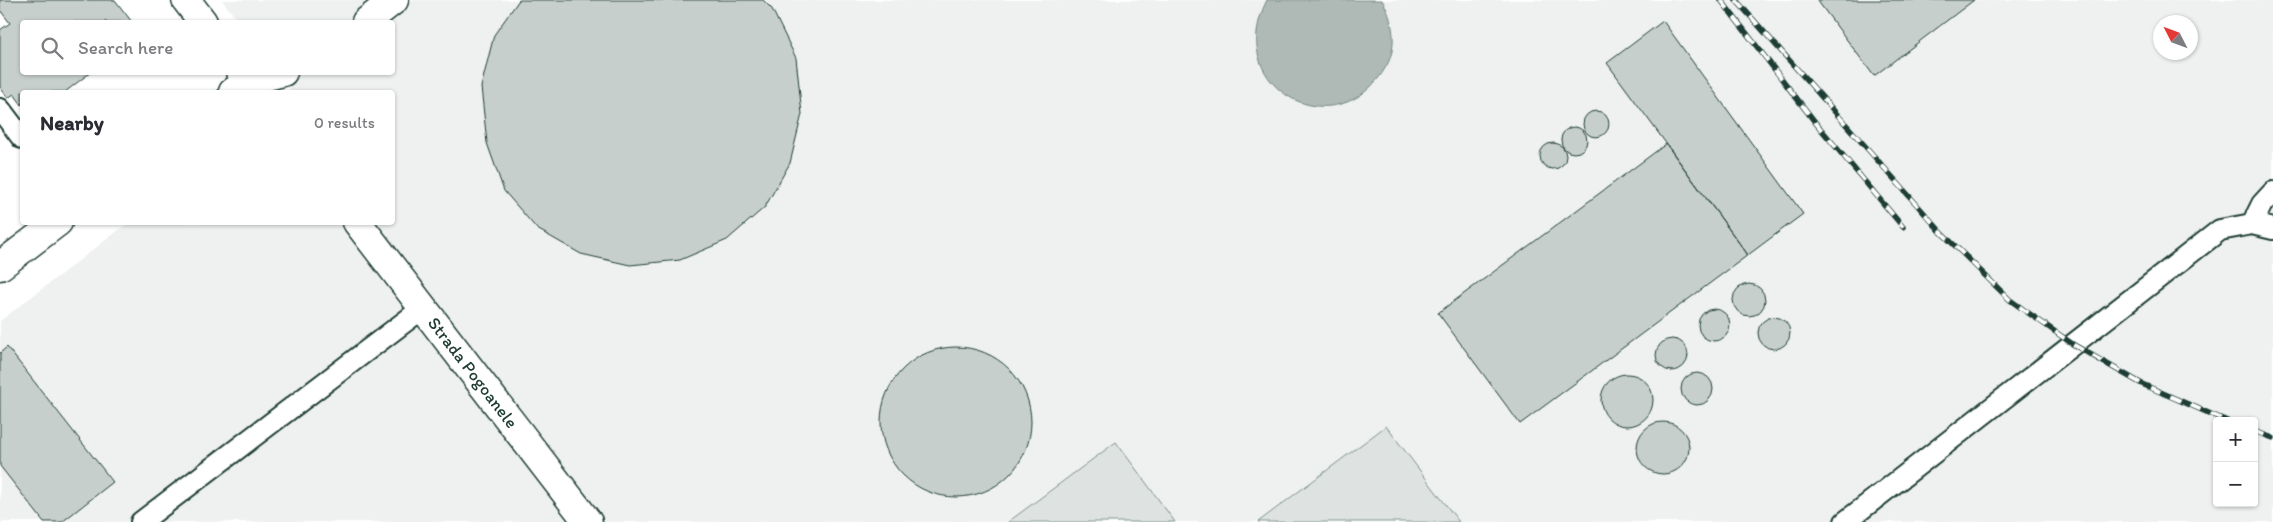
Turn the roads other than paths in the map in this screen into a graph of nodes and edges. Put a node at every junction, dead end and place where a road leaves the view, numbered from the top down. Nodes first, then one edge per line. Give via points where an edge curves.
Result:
1 (186, 0) edge
2 (394, 0) edge
3 (202, 20) edge
4 (369, 20) edge
5 (274, 75) edge
6 (245, 85) edge
7 (0, 109) edge
8 (20, 135) edge
9 (2273, 192) edge
10 (2252, 224) junction
11 (54, 225) edge
12 (359, 225) edge
13 (2273, 229) edge
14 (0, 266) edge
15 (423, 308) junction
16 (141, 522) edge
17 (588, 522) edge
18 (1844, 522) edge

1 - 3 street
2 - 4 street
5 - 6 street
7 - 8 lane
9 - 10 lane via 2262,204
10 - 13 lane
10 - 18 lane via 2220,230
11 - 14 street
12 - 15 street, Strada Pogoanele
15 - 16 lane
15 - 17 street, Strada Pogoanele

